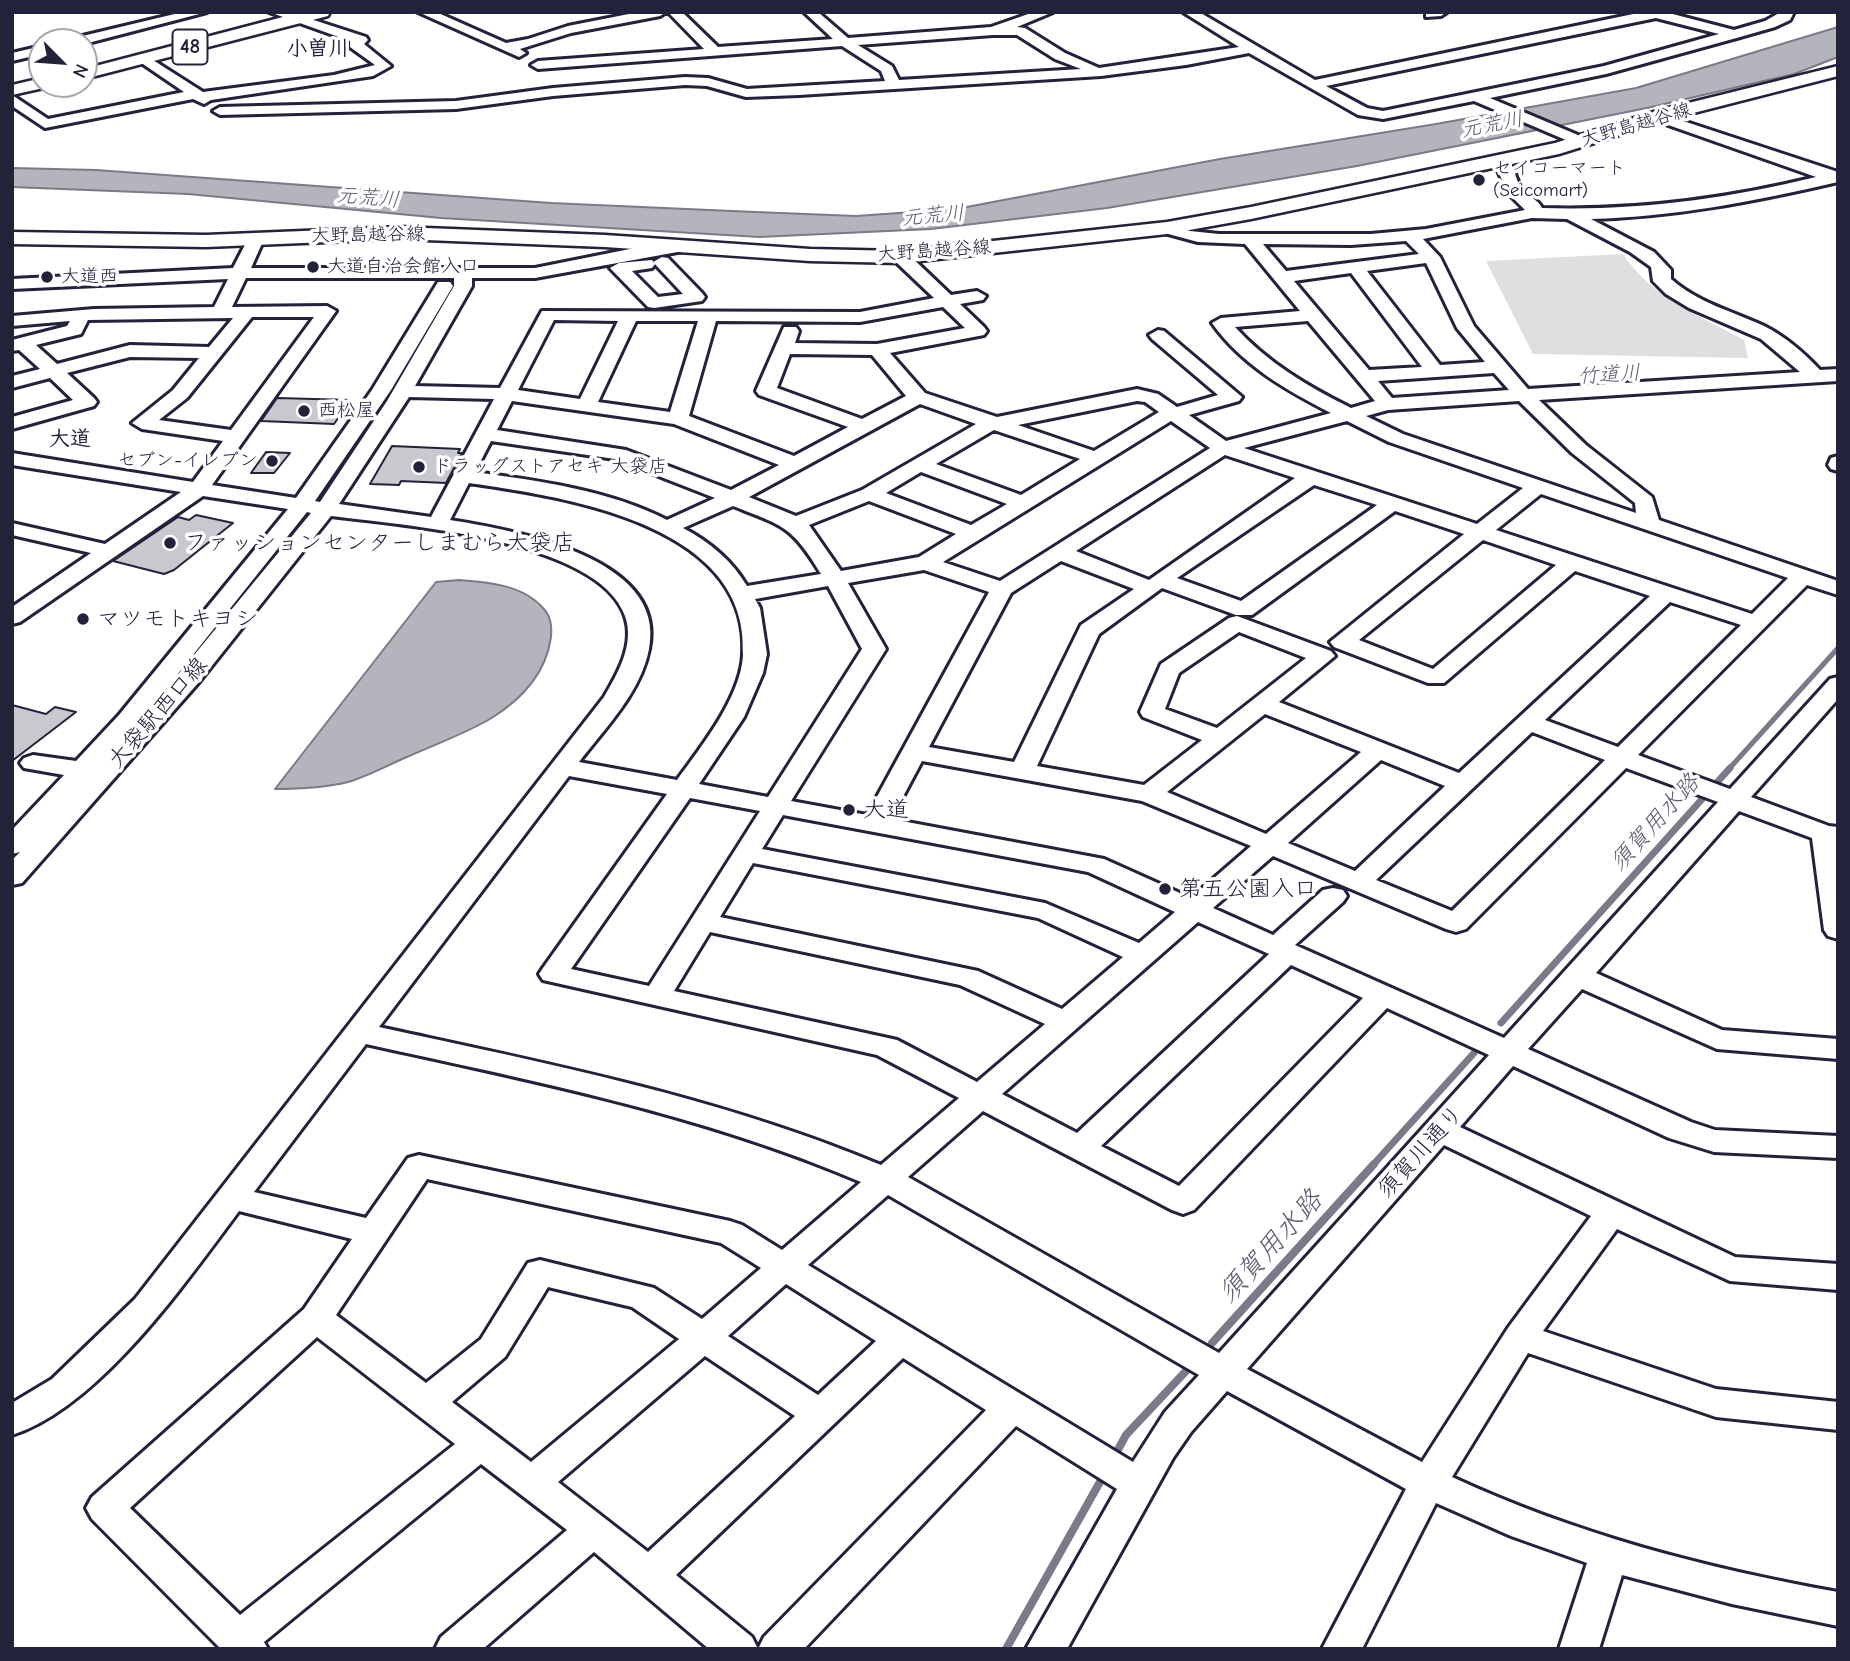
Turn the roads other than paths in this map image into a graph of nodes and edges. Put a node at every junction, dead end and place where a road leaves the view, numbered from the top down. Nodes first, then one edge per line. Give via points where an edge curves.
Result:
1 (201, 12) edge
2 (275, 12) edge
3 (322, 12) edge
4 (425, 12) edge
5 (660, 12) edge
6 (674, 12) edge
7 (810, 12) edge
8 (1047, 12) edge
9 (1189, 12) edge
10 (1788, 12) edge
11 (1653, 13) edge
12 (293, 15) edge
13 (993, 31) junction
14 (1737, 34) junction
15 (98, 37) edge
16 (847, 44) junction
17 (504, 47) junction
18 (1254, 48) junction
19 (716, 53) junction
20 (145, 59) junction
21 (538, 65) junction
22 (98, 71) edge
23 (1838, 71) edge
24 (1101, 72) junction
25 (893, 84) junction
26 (1312, 85) junction
27 (553, 92) junction
28 (198, 96) junction
29 (1479, 98) junction
30 (12, 99) edge
31 (1496, 104) joint
32 (220, 111) junction
33 (1659, 117) junction
34 (237, 125) dead end
35 (1580, 141) junction
36 (1502, 161) junction
37 (1835, 177) edge
38 (1809, 184) junction
39 (1838, 196) edge
40 (1532, 213) junction
41 (1569, 214) junction
42 (1167, 228) junction
43 (1410, 236) junction
44 (12, 238) edge
45 (256, 239) junction
46 (1250, 239) junction
47 (692, 246) junction
48 (901, 257) junction
49 (1432, 257) junction
50 (663, 262) dead end
51 (1353, 267) junction
52 (239, 273) junction
53 (463, 274) junction
54 (1282, 277) junction
55 (12, 284) edge
56 (977, 296) dead end
57 (949, 301) junction
58 (220, 311) junction
59 (248, 311) junction
60 (82, 314) junction
61 (1313, 315) junction
62 (629, 316) junction
63 (709, 316) junction
64 (795, 317) junction
65 (12, 321) edge
66 (1158, 335) dead end
67 (18, 345) edge
68 (783, 348) junction
69 (877, 351) junction
70 (215, 353) junction
71 (1500, 367) junction
72 (54, 371) junction
73 (1435, 371) junction
74 (1838, 374) edge
75 (1364, 376) junction
76 (1815, 376) junction
77 (12, 382) edge
78 (404, 391) junction
79 (506, 394) junction
80 (1521, 394) junction
81 (918, 397) junction
82 (1387, 404) junction
83 (587, 405) junction
84 (1172, 413) junction
85 (1346, 415) junction
86 (678, 419) junction
87 (12, 423) edge
88 (995, 423) junction
89 (862, 426) junction
90 (485, 434) junction
91 (236, 438) junction
92 (1223, 449) junction
93 (1096, 458) junction
94 (12, 459) edge
95 (796, 464) junction
96 (920, 465) junction
97 (463, 476) junction
98 (1311, 477) junction
99 (1538, 487) junction
100 (198, 490) junction
101 (869, 494) junction
102 (733, 498) junction
103 (1024, 503) junction
104 (1392, 504) junction
105 (314, 507) junction
106 (796, 523) junction
107 (1649, 524) junction
108 (437, 525) junction
109 (668, 527) junction
110 (12, 529) edge
111 (1479, 532) junction
112 (975, 534) junction
113 (37, 535) junction
114 (12, 551) edge
115 (109, 551) junction
116 (1060, 554) junction
117 (925, 563) junction
118 (1571, 563) junction
119 (1803, 576) junction
120 (835, 579) junction
121 (1838, 588) edge
122 (1002, 589) junction
123 (742, 594) junction
124 (1665, 594) junction
125 (12, 617) edge
126 (1756, 624) junction
127 (1838, 684) edge
128 (1262, 704) junction
129 (1528, 722) junction
130 (1217, 737) junction
131 (1378, 750) junction
132 (914, 752) junction
133 (1621, 758) junction
134 (33, 763) dead end
135 (564, 767) junction
136 (83, 770) junction
137 (1022, 771) junction
138 (1463, 784) junction
139 (682, 789) junction
140 (1149, 794) junction
141 (1733, 800) junction
142 (777, 806) junction
143 (876, 823) junction
144 (1831, 835) edge
145 (18, 845) edge
146 (1270, 845) junction
147 (747, 854) junction
148 (12, 877) edge
149 (1358, 882) junction
150 (1333, 896) dead end
151 (1194, 911) junction
152 (703, 922) junction
153 (1838, 930) edge
154 (1282, 950) junction
155 (1143, 955) junction
156 (1578, 976) junction
157 (657, 995) junction
158 (1383, 995) junction
159 (1065, 1022) junction
160 (360, 1033) junction
161 (1838, 1049) edge
162 (1510, 1052) junction
163 (981, 1095) junction
164 (1441, 1130) junction
165 (1081, 1147) junction
166 (1838, 1147) edge
167 (884, 1179) junction
168 (232, 1198) junction
169 (1610, 1214) junction
170 (374, 1232) junction
171 (785, 1267) junction
172 (1838, 1277) edge
173 (316, 1318) junction
174 (704, 1337) junction
175 (1520, 1337) junction
176 (898, 1340) junction
177 (1223, 1371) junction
178 (426, 1404) junction
179 (1011, 1408) junction
180 (819, 1414) junction
181 (1838, 1416) edge
182 (12, 1421) edge
183 (480, 1444) junction
184 (532, 1483) junction
185 (1428, 1483) junction
186 (1139, 1484) junction
187 (594, 1530) junction
188 (1609, 1555) junction
189 (649, 1576) junction
190 (1838, 1609) edge
191 (243, 1644) edge
192 (455, 1649) edge
193 (738, 1649) edge
194 (778, 1649) edge
195 (1046, 1649) edge
196 (1342, 1649) edge
197 (1579, 1649) edge

1 - 15 street
2 - 12 street
3 - 12 main road, 48
4 - 17 street
5 - 17 street
6 - 19 street
7 - 16 street
8 - 13 street
9 - 18 street
10 - 14 street via 1770,24
11 - 14 street
11 - 26 street
12 - 20 main road, 48
12 - 28 street via 361,40 355,44 384,66 347,77
13 - 16 street
13 - 24 street via 1020,31 1060,57
14 - 29 street
16 - 19 street
16 - 25 street via 887,68
17 - 21 street
18 - 24 street
18 - 26 street
19 - 21 street
20 - 22 main road, 48
20 - 28 street
21 - 27 street
23 - 33 main road, 大野島越谷線
24 - 25 street
25 - 27 street via 746,93 685,81
26 - 29 street via 1363,112 1383,115
27 - 32 street via 456,105
28 - 30 street via 45,124
28 - 32 street
29 - 31 street
31 - 35 street
32 - 34 street
33 - 35 main road, 大野島越谷線
33 - 37 street
35 - 36 main road, 大野島越谷線
36 - 40 street via 1515,191 1534,207
36 - 42 main road, 大野島越谷線
37 - 38 street
38 - 39 street
38 - 41 street via 1679,208
40 - 41 street
40 - 43 street
41 - 76 street via 1641,251 1657,263 1661,281 1668,288 1785,346
42 - 46 street via 1185,237
42 - 48 main road, 大野島越谷線
43 - 46 street
43 - 49 street
44 - 45 main road, 大野島越谷線
45 - 47 main road, 大野島越谷線 via 400,233
45 - 52 street
46 - 54 street
47 - 48 main road, 大野島越谷線
47 - 50 street via 684,258
47 - 53 street via 535,273
48 - 57 street
49 - 51 street
49 - 71 street via 1466,328
51 - 54 street
51 - 73 street
52 - 53 street
52 - 55 street
52 - 58 street
53 - 78 street, 大袋駅西口線 via 463,286
53 - 105 street, 大袋駅西口線 via 445,283
54 - 61 street
56 - 57 street
57 - 64 street via 860,317
57 - 69 street via 978,331
58 - 59 street
58 - 60 street
59 - 70 street
59 - 91 street via 327,311
60 - 65 street
60 - 67 street via 75,330
61 - 75 street
61 - 85 street via 1221,323 1252,357
62 - 63 street
62 - 79 street via 548,315
62 - 83 street
63 - 64 street
63 - 86 street
64 - 68 street
66 - 84 street via 1232,397
67 - 72 street
68 - 69 street
68 - 89 street via 766,391
69 - 81 street
70 - 72 street via 130,351
70 - 91 street via 180,394 142,423
71 - 73 street
71 - 80 street
72 - 77 street
72 - 87 street via 87,402
73 - 75 street
74 - 76 street
75 - 82 street
76 - 80 street
78 - 79 street
78 - 105 street, 大袋駅西口線
79 - 83 street
79 - 90 street
80 - 82 street
80 - 107 street via 1645,501
81 - 88 street
81 - 89 street
82 - 85 street
83 - 86 street
84 - 88 street via 1151,398 1137,395
84 - 92 street
84 - 93 street
85 - 92 street
85 - 99 street via 1396,438
86 - 95 street
88 - 93 street
88 - 96 street
89 - 95 street
90 - 97 street
90 - 102 street via 620,454
91 - 100 street
92 - 98 street
92 - 116 street
93 - 103 street
94 - 100 street
95 - 102 street
96 - 101 street
96 - 103 street
97 - 108 street
97 - 109 street via 576,494
98 - 104 street
98 - 104 street via 1160,580 1244,610
99 - 107 street
99 - 111 street
100 - 105 street
100 - 115 street
101 - 106 street
101 - 112 street
102 - 106 street
102 - 109 street
103 - 112 street
104 - 111 street
105 - 108 street
105 - 136 street, 大袋駅西口線
105 - 145 street, 大袋駅西口線 via 191,677
106 - 120 street
107 - 119 street
108 - 135 street via 575,558 604,575 637,614 640,641 634,670
109 - 123 street via 719,564
110 - 113 street
111 - 118 street
111 - 118 street via 1342,642 1436,678
112 - 117 street
113 - 114 street
113 - 115 street
115 - 125 street
116 - 122 street
116 - 137 street via 1151,588 1089,630
117 - 120 street
117 - 122 street
118 - 124 street
119 - 121 street
119 - 126 street
120 - 123 street
120 - 142 street via 874,649
122 - 132 street
123 - 139 street via 753,627 755,654 750,678 728,723
124 - 126 street
124 - 129 street
126 - 133 street
127 - 141 street, 須賀川通り
128 - 130 street
128 - 130 street via 1323,656 1237,623 1169,669 1152,712
128 - 131 street
129 - 133 street
129 - 138 street
130 - 140 street
131 - 138 street
131 - 146 street
132 - 137 street
132 - 143 street
133 - 141 street
133 - 149 street via 1456,923
134 - 136 street
135 - 139 street
135 - 160 street
136 - 145 street, 大袋駅西口線
137 - 140 street
138 - 149 street
139 - 142 street
139 - 157 street via 553,974
140 - 146 street
141 - 144 street
141 - 156 street, 須賀川通り
142 - 143 street
142 - 147 street
143 - 151 street via 1081,860
144 - 153 street
145 - 148 street, 大袋駅西口線
146 - 149 street
146 - 151 street
147 - 152 street
147 - 155 street via 1045,911
150 - 154 street
151 - 154 street
151 - 155 street
152 - 157 street
152 - 159 street via 968,977
154 - 158 street
154 - 165 street
155 - 159 street
156 - 161 street via 1717,1040
156 - 162 street, 須賀川通り
157 - 163 street via 886,1047
158 - 162 street
158 - 165 street via 1183,1202
159 - 163 street
160 - 167 street via 698,1110 833,1156
160 - 168 street
162 - 164 street, 須賀川通り
162 - 166 street via 1680,1130 1714,1140
163 - 165 street
163 - 167 street
164 - 169 street
164 - 177 street, 須賀川通り
167 - 171 street
167 - 177 street
168 - 170 street
168 - 182 street via 147,1308 64,1388
169 - 172 street via 1730,1269
169 - 175 street
170 - 171 street via 419,1166 730,1233
170 - 173 street
171 - 174 street
171 - 176 street
173 - 178 street
173 - 191 street via 105,1508
174 - 178 street via 642,1297 540,1272 494,1348
174 - 180 street
174 - 184 street
175 - 181 street via 1716,1403
175 - 185 street
176 - 179 street
176 - 180 street
177 - 185 street
177 - 186 street, 須賀川通り via 1170,1432
178 - 183 street
179 - 186 street
179 - 194 street
180 - 189 street
183 - 184 street
183 - 191 street
184 - 187 street
185 - 188 street
185 - 196 street
186 - 195 street, 須賀川通り
187 - 189 street
187 - 192 street
188 - 190 street via 1692,1579
188 - 197 street
189 - 193 street

